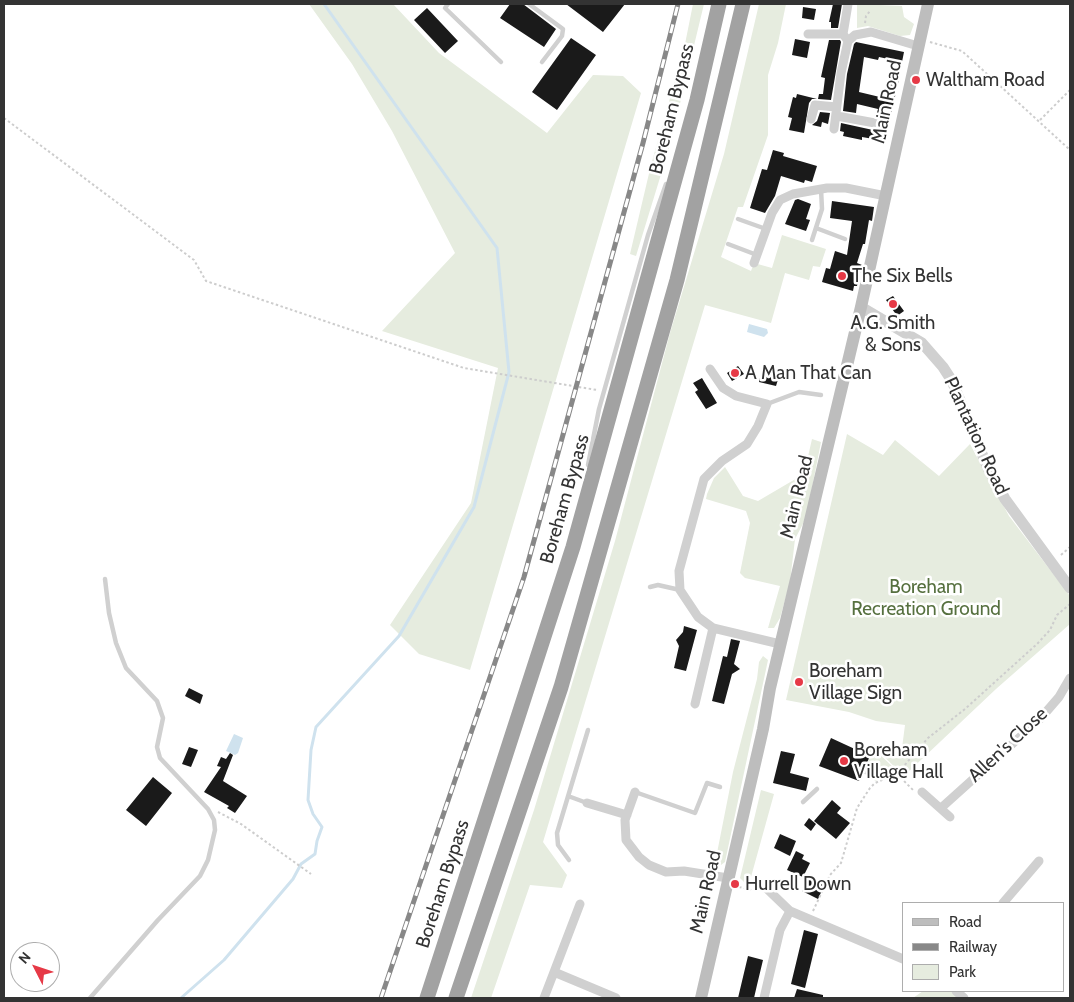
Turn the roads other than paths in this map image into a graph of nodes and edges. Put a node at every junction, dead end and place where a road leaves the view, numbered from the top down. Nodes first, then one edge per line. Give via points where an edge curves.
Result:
1 (448, 4) edge
2 (529, 4) edge
3 (719, 4) edge
4 (743, 4) edge
5 (848, 4) edge
6 (928, 4) edge
7 (808, 34) dead end
8 (846, 37) junction
9 (919, 40) junction
10 (501, 62) dead end
11 (542, 62) dead end
12 (696, 100) junction
13 (836, 112) junction
14 (811, 119) dead end
15 (876, 123) dead end
16 (834, 129) dead end
17 (821, 189) junction
18 (886, 196) junction
19 (738, 219) dead end
20 (816, 228) junction
21 (766, 229) junction
22 (845, 239) dead end
23 (812, 240) dead end
24 (728, 244) dead end
25 (756, 259) joint
26 (861, 307) junction
27 (710, 369) dead end
28 (821, 395) dead end
29 (767, 404) junction
30 (573, 547) junction
31 (105, 579) dead end
32 (650, 587) dead end
33 (1070, 588) edge
34 (680, 590) junction
35 (713, 628) junction
36 (780, 644) junction
37 (1070, 678) edge
38 (695, 704) dead end
39 (588, 730) dead end
40 (720, 787) dead end
41 (817, 789) dead end
42 (635, 792) joint
43 (922, 792) road end
44 (568, 796) junction
45 (803, 802) dead end
46 (587, 803) joint
47 (940, 808) junction
48 (627, 815) junction
49 (950, 817) dead end
50 (569, 860) dead end
51 (1039, 861) dead end
52 (727, 882) junction
53 (763, 885) dead end
54 (1004, 902) edge
55 (580, 904) dead end
56 (790, 911) junction
57 (902, 959) edge
58 (554, 972) junction
59 (90, 998) edge
60 (427, 998) edge
61 (456, 998) edge
62 (544, 998) edge
63 (616, 998) edge
64 (701, 998) edge
65 (764, 998) edge

1 - 10 lane via 445,8
2 - 11 lane via 563,28 562,36
3 - 12 highway, Boreham Bypass
4 - 61 highway via 677,280 564,677
5 - 8 street
6 - 9 main road, Main Road
7 - 8 street
8 - 9 street via 871,32
8 - 13 street
9 - 18 main road, Main Road
12 - 30 highway, Boreham Bypass
12 - 30 lane via 648,234 604,391
13 - 14 street via 814,106
13 - 15 street
13 - 16 street
17 - 18 street via 846,188
17 - 20 lane via 822,209
17 - 21 street via 780,200
18 - 26 main road, Main Road
19 - 21 lane
20 - 22 lane
20 - 23 lane
21 - 25 street
24 - 25 lane
26 - 33 street, Plantation Road via 922,343 938,360 952,381 1005,499
26 - 36 main road, Main Road
27 - 29 street via 723,388 736,396
28 - 29 lane via 799,392
29 - 34 street via 747,444 704,479 679,571
30 - 60 highway, Boreham Bypass
31 - 59 lane via 116,643 126,668 157,701 163,718 157,747 160,758 208,809 214,820 214,840 200,876
32 - 34 lane via 658,585
34 - 35 street via 698,617
35 - 36 street
35 - 38 street
36 - 52 main road, Main Road
37 - 47 street, Allen's Close via 1040,719
39 - 44 lane
40 - 42 lane via 707,783 695,813
41 - 45 lane
42 - 48 street
43 - 47 street
44 - 46 lane
44 - 50 lane via 557,833 558,845
46 - 48 street
47 - 49 street
48 - 52 street via 626,840 649,865 666,872 684,871
51 - 54 street
52 - 64 main road, Main Road
53 - 56 street
55 - 58 street
56 - 57 street
56 - 65 street via 780,930
58 - 62 street
58 - 63 street

